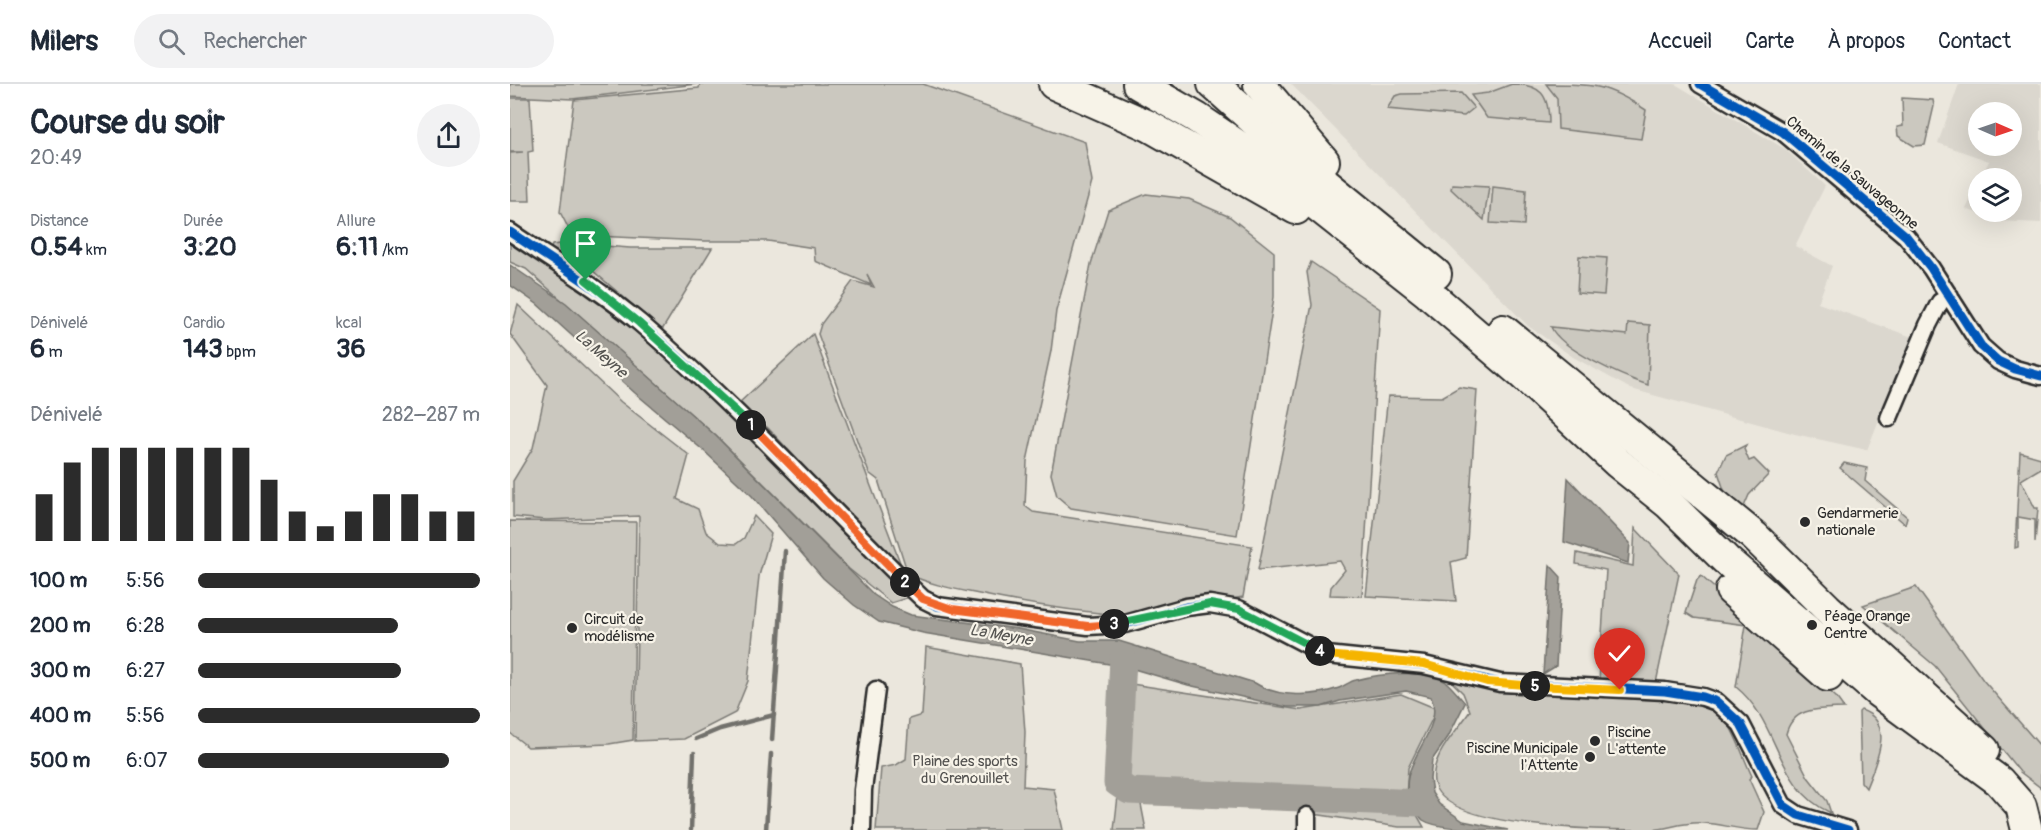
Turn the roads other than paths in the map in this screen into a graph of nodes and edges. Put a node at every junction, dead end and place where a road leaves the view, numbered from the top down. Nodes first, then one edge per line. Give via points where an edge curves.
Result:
1 (1054, 84) edge
2 (1138, 84) edge
3 (1198, 84) edge
4 (1213, 84) edge
5 (1259, 84) edge
6 (1701, 84) edge
7 (510, 232) edge
8 (1404, 274) junction
9 (1433, 284) junction
10 (1950, 296) junction
11 (2041, 376) edge
12 (1889, 418) dead end
13 (1618, 463) junction
14 (1669, 504) junction
15 (876, 690) dead end
16 (1878, 705) junction
17 (1913, 718) junction
18 (1969, 758) junction
19 (2037, 798) edge
20 (861, 830) edge
21 (1848, 830) edge
22 (2026, 830) edge

1 - 8 highway via 1149,126
2 - 8 highway via 1262,162
3 - 9 highway
4 - 9 highway
5 - 9 highway
6 - 10 street, Chemin de la Sauvageonne via 1783,132 1906,236
7 - 21 street via 586,280 661,342 752,426 923,599 952,609 1088,626 1125,624 1210,604 1239,609 1327,655 1424,664 1500,683 1665,691 1703,697 1717,702 1741,724 1783,805 1798,815
8 - 9 highway
9 - 13 highway
9 - 19 highway via 1754,536 1827,608
10 - 11 street, Chemin de la Sauvageonne via 1982,346 1998,361
10 - 12 street via 1940,303 1928,325
13 - 14 highway
13 - 16 highway via 1677,536 1765,622 1833,680
14 - 16 highway via 1721,569 1782,620 1839,676
14 - 17 highway via 1726,560
14 - 18 highway via 1803,609
15 - 20 street
16 - 17 highway
17 - 18 highway
18 - 22 highway via 2000,781 2020,806

